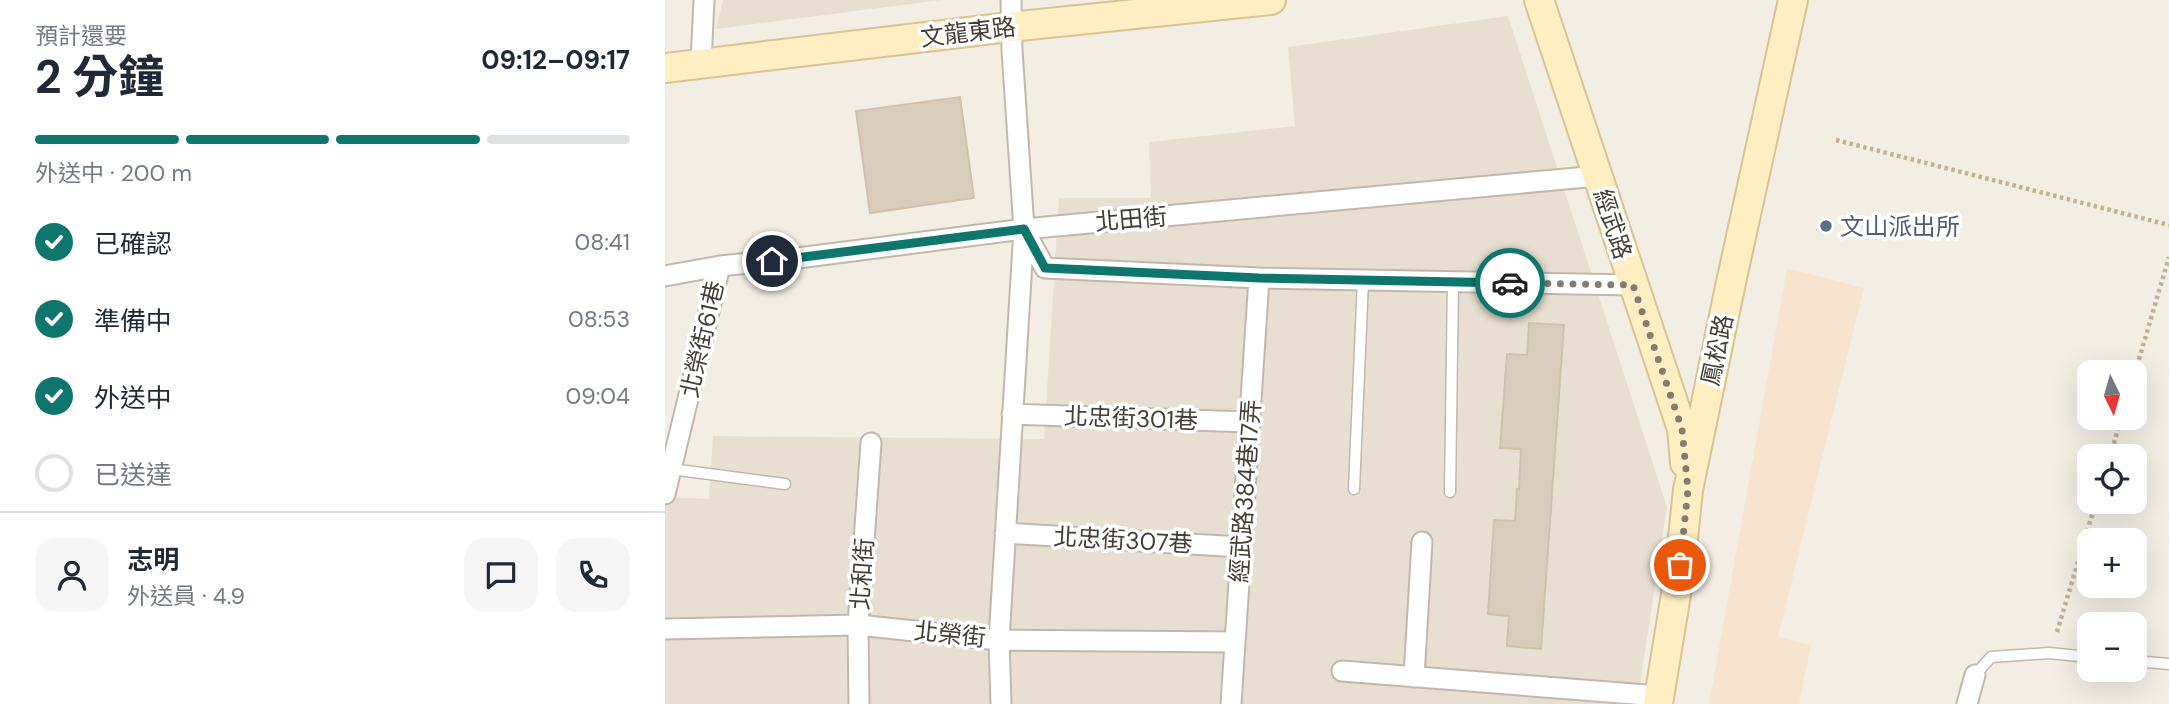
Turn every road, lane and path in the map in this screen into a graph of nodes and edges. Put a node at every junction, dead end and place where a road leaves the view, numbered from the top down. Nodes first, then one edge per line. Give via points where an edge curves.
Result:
1 (704, 0) edge
2 (1271, 0) edge
3 (1539, 0) edge
4 (1793, 0) edge
5 (1010, 13) edge
6 (701, 63) junction
7 (665, 68) edge
8 (1836, 140) dead end
9 (1598, 176) junction
10 (2169, 225) edge
11 (1024, 229) junction
12 (2169, 257) edge
13 (720, 266) junction
14 (665, 276) edge
15 (1259, 278) junction
16 (1363, 280) junction
17 (1454, 281) junction
18 (1633, 285) junction
19 (2138, 360) edge
20 (1012, 414) junction
21 (1249, 422) junction
22 (871, 443) dead end
23 (671, 469) junction
24 (785, 484) dead end
25 (1353, 489) dead end
26 (1688, 490) junction
27 (1450, 492) dead end
28 (665, 494) edge
29 (2092, 514) edge
30 (1005, 534) junction
31 (1422, 541) dead end
32 (1241, 547) junction
33 (858, 625) junction
34 (665, 629) edge
35 (2057, 632) dead end
36 (999, 640) junction
37 (1235, 642) junction
38 (2077, 656) edge
39 (2147, 662) edge
40 (2169, 664) edge
41 (1342, 671) dead end
42 (1975, 674) joint
43 (1414, 677) junction
44 (1658, 700) edge
45 (859, 704) edge
46 (1001, 704) edge
47 (1231, 704) edge
48 (1967, 704) edge

1 - 6 street
2 - 5 street, 文龍東路
3 - 9 street, 經武路
4 - 26 street, 鳳松路
5 - 6 street, 文龍東路
5 - 11 street
6 - 7 street, 文龍東路
8 - 10 path
9 - 11 street, 北田街
9 - 18 street, 經武路
11 - 13 street, 北田街
11 - 15 street via 1045,268
11 - 20 street
12 - 19 path
13 - 14 street, 北田街
13 - 23 street, 北榮街61巷
15 - 16 street
15 - 21 street, 經武路384巷17弄
16 - 17 street
16 - 25 lane
17 - 18 street
17 - 27 lane
18 - 26 street, 經武路 via 1682,429
20 - 21 street, 北忠街301巷
20 - 30 street
21 - 32 street, 經武路384巷17弄
22 - 33 street, 北和街
23 - 24 lane
23 - 28 street, 北榮街61巷
26 - 44 street, 鳳松路
29 - 35 path
30 - 32 street, 北忠街307巷
30 - 36 street
31 - 43 street
32 - 37 street, 經武路384巷17弄
33 - 34 street, 北榮街
33 - 36 street, 北榮街
33 - 45 street, 北和街
36 - 37 street, 北榮街
36 - 46 street
37 - 47 street, 經武路384巷17弄
38 - 42 lane via 1991,657
39 - 40 lane
41 - 43 street
42 - 48 street
43 - 44 street

